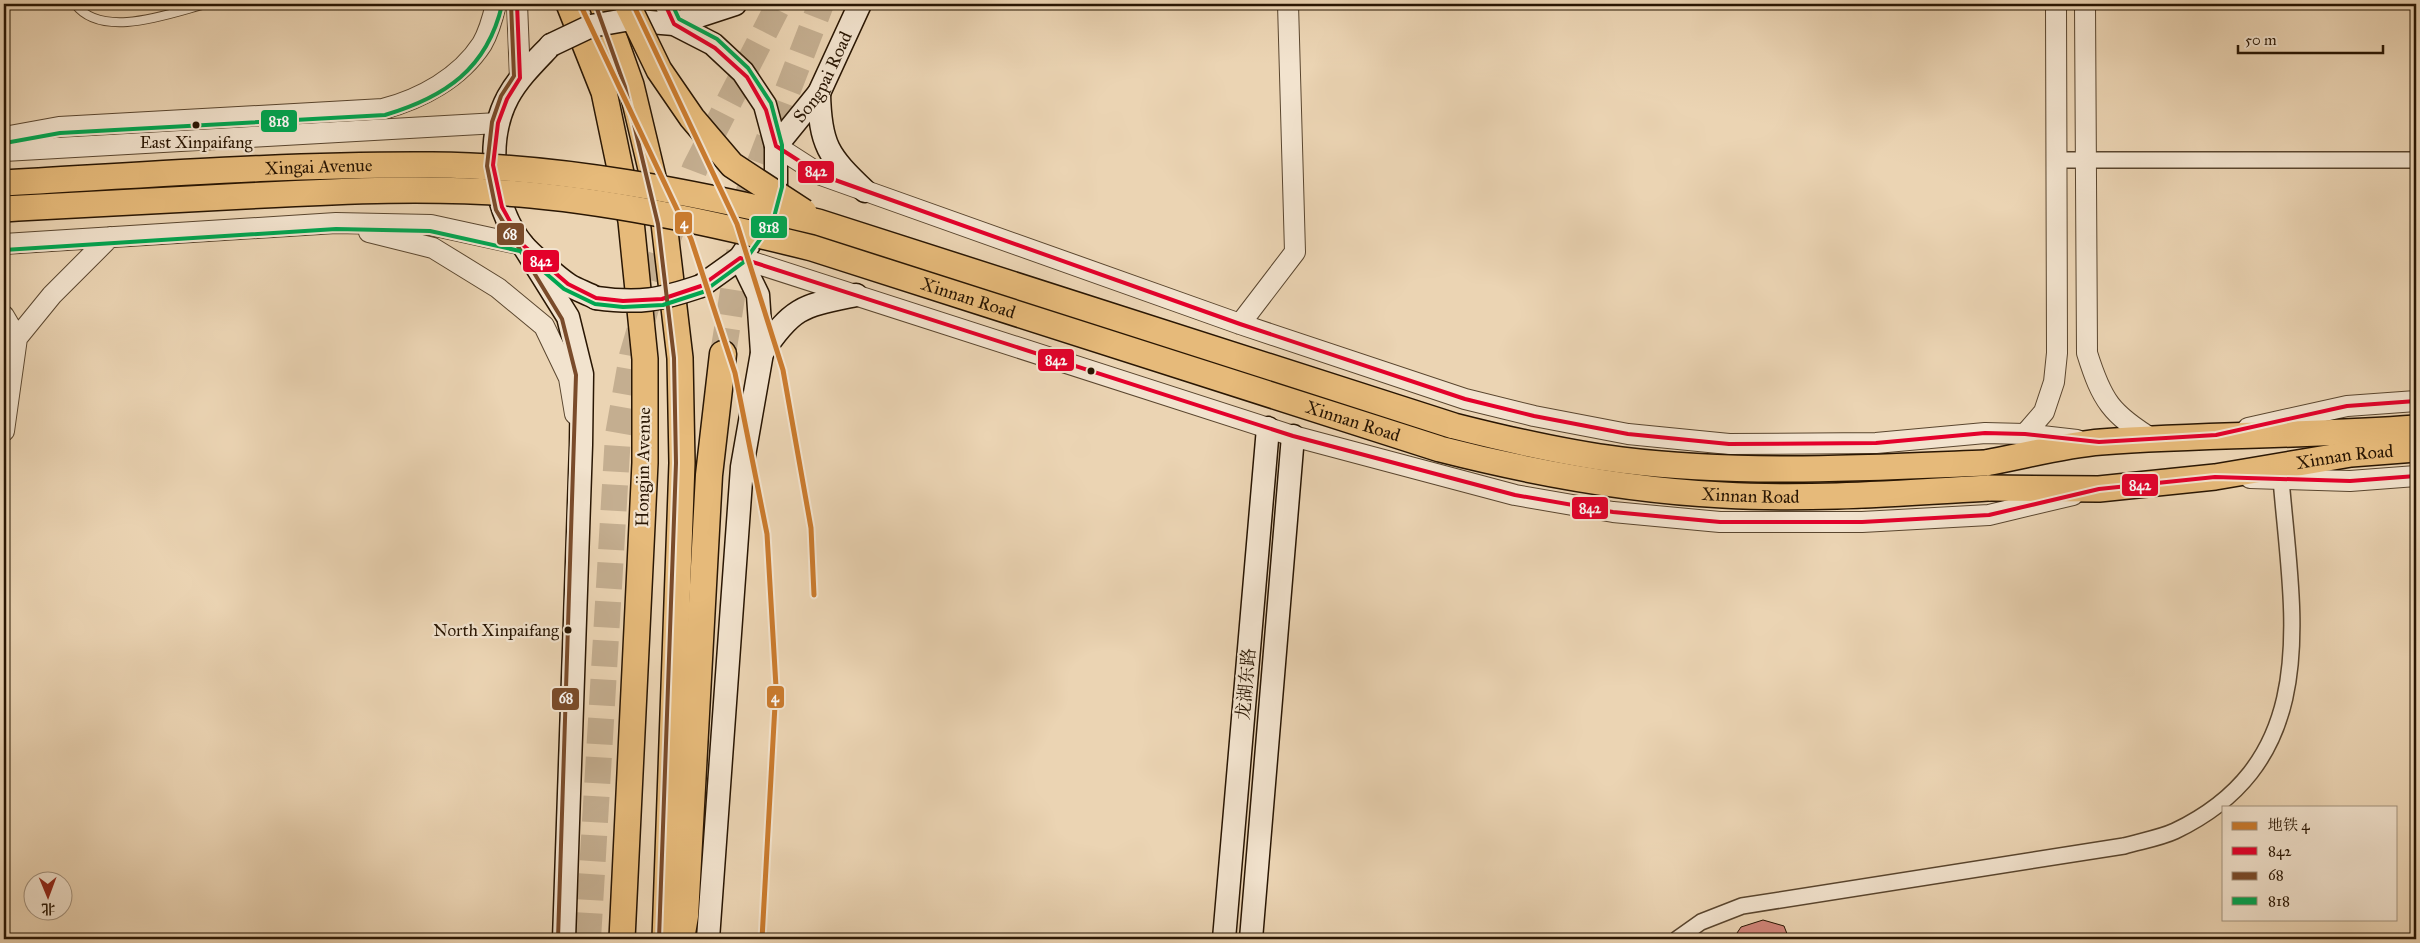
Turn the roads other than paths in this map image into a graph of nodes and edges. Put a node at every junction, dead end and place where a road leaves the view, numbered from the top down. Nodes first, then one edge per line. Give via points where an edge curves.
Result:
1 (75, 4) edge
2 (206, 4) edge
3 (496, 4) edge
4 (517, 4) edge
5 (569, 4) edge
6 (602, 4) edge
7 (665, 4) edge
8 (735, 4) edge
9 (860, 4) edge
10 (1288, 4) edge
11 (2056, 4) edge
12 (2085, 4) edge
13 (626, 12) edge
14 (674, 24) junction
15 (520, 78) junction
16 (820, 93) junction
17 (322, 112) junction
18 (498, 123) junction
19 (420, 127) junction
20 (4, 138) edge
21 (776, 146) junction
22 (4, 151) edge
23 (2056, 160) junction
24 (2086, 160) junction
25 (2416, 160) edge
26 (4, 183) edge
27 (634, 184) joint
28 (865, 191) junction
29 (4, 208) edge
30 (631, 208) joint
31 (818, 222) junction
32 (336, 223) junction
33 (110, 237) junction
34 (4, 244) edge
35 (523, 245) junction
36 (740, 258) junction
37 (856, 295) junction
38 (4, 316) edge
39 (1240, 324) junction
40 (17, 338) junction
41 (762, 353) junction
42 (723, 354) tunnel mouth
43 (2416, 400) edge
44 (1268, 428) junction
45 (2416, 428) edge
46 (4, 431) edge
47 (2025, 434) junction
48 (2216, 435) junction
49 (1293, 436) junction
50 (2154, 440) junction
51 (2099, 442) junction
52 (2350, 443) junction
53 (581, 445) junction
54 (2416, 449) edge
55 (2416, 476) edge
56 (2215, 478) junction
57 (2281, 479) junction
58 (2100, 489) junction
59 (564, 939) edge
60 (622, 939) edge
61 (665, 939) edge
62 (682, 939) edge
63 (708, 939) edge
64 (1224, 939) edge
65 (1251, 939) edge
66 (1676, 939) edge

1 - 2 lane via 106,22 136,22
3 - 17 street via 482,43 467,62 427,93 383,109
4 - 15 street
5 - 60 main road, Hongjin Avenue via 606,101 631,221 645,359 645,463
6 - 61 main road, Hongjin Avenue via 632,84 664,223 680,358 682,463
7 - 14 street
8 - 14 main road
9 - 16 main road, Songpai Road
10 - 39 street via 1295,252
11 - 23 street
12 - 24 street
13 - 14 main road
13 - 15 main road, bridge via 552,45
13 - 31 main road, bridge via 659,70 692,118 732,166
14 - 21 main road via 713,44 744,72 764,105
15 - 18 main road
16 - 21 main road, Songpai Road
16 - 28 main road via 820,122 826,145 838,165
17 - 19 street
17 - 20 street via 59,127
18 - 19 street, Xingai Avenue
18 - 35 main road via 493,166 502,208
19 - 22 street, Xingai Avenue
21 - 28 street, Xinnan Road via 822,176
21 - 36 main road via 776,186 767,218
23 - 24 street
23 - 47 street via 2054,382 2044,412
24 - 25 street
24 - 50 street via 2087,353 2108,406 2129,425
26 - 27 main road, Xingai Avenue, bridge via 320,166 433,165 529,170
27 - 31 main road, Xinnan Road, bridge via 722,199
28 - 39 street, Xinnan Road
29 - 30 main road, Xingai Avenue, bridge via 434,189 530,195
30 - 58 main road, Xinnan Road, bridge via 812,248 1440,449 1520,469 1615,485 1724,495 1860,495 1988,488
31 - 51 main road, Xinnan Road, bridge via 1454,426 1528,445 1621,460 1725,468 1863,468 1985,463
32 - 33 street
32 - 35 street via 431,225
32 - 53 street via 433,248 498,288 544,326 568,378
33 - 34 street
33 - 40 street via 52,295
35 - 36 main road, bridge via 568,284 596,298 623,301 662,299 701,286
35 - 53 main road via 568,317 582,374
36 - 37 street, Xinnan Road
36 - 41 main road via 758,295
37 - 41 main road via 797,311 780,325
37 - 44 street, Xinnan Road
38 - 40 street
39 - 47 street, Xinnan Road via 1465,398 1534,416 1628,434 1729,444 1876,443 1985,433
40 - 46 street
41 - 63 main road via 742,467
42 - 62 highway via 709,475
43 - 48 street, Xinnan Road via 2347,406
44 - 49 street, Xinnan Road
44 - 64 main road, 龙湖东路
45 - 52 main road, Xinnan Road
47 - 51 street, Xinnan Road
48 - 50 main road, Xinnan Road
48 - 52 main road, Xinnan Road
49 - 58 street, Xinnan Road via 1515,496 1613,512 1720,522 1862,522 1989,515
49 - 65 main road, 龙湖东路
50 - 51 main road, Xinnan Road
52 - 54 main road, Xinnan Road
52 - 56 main road, Xinnan Road
53 - 59 main road
55 - 57 street, Xinnan Road via 2350,481
56 - 57 street, Xinnan Road
56 - 58 main road, Xinnan Road
57 - 66 street via 2293,632 2288,687 2274,735 2250,776 2216,807 2174,831 2124,846 1742,906 1701,922

